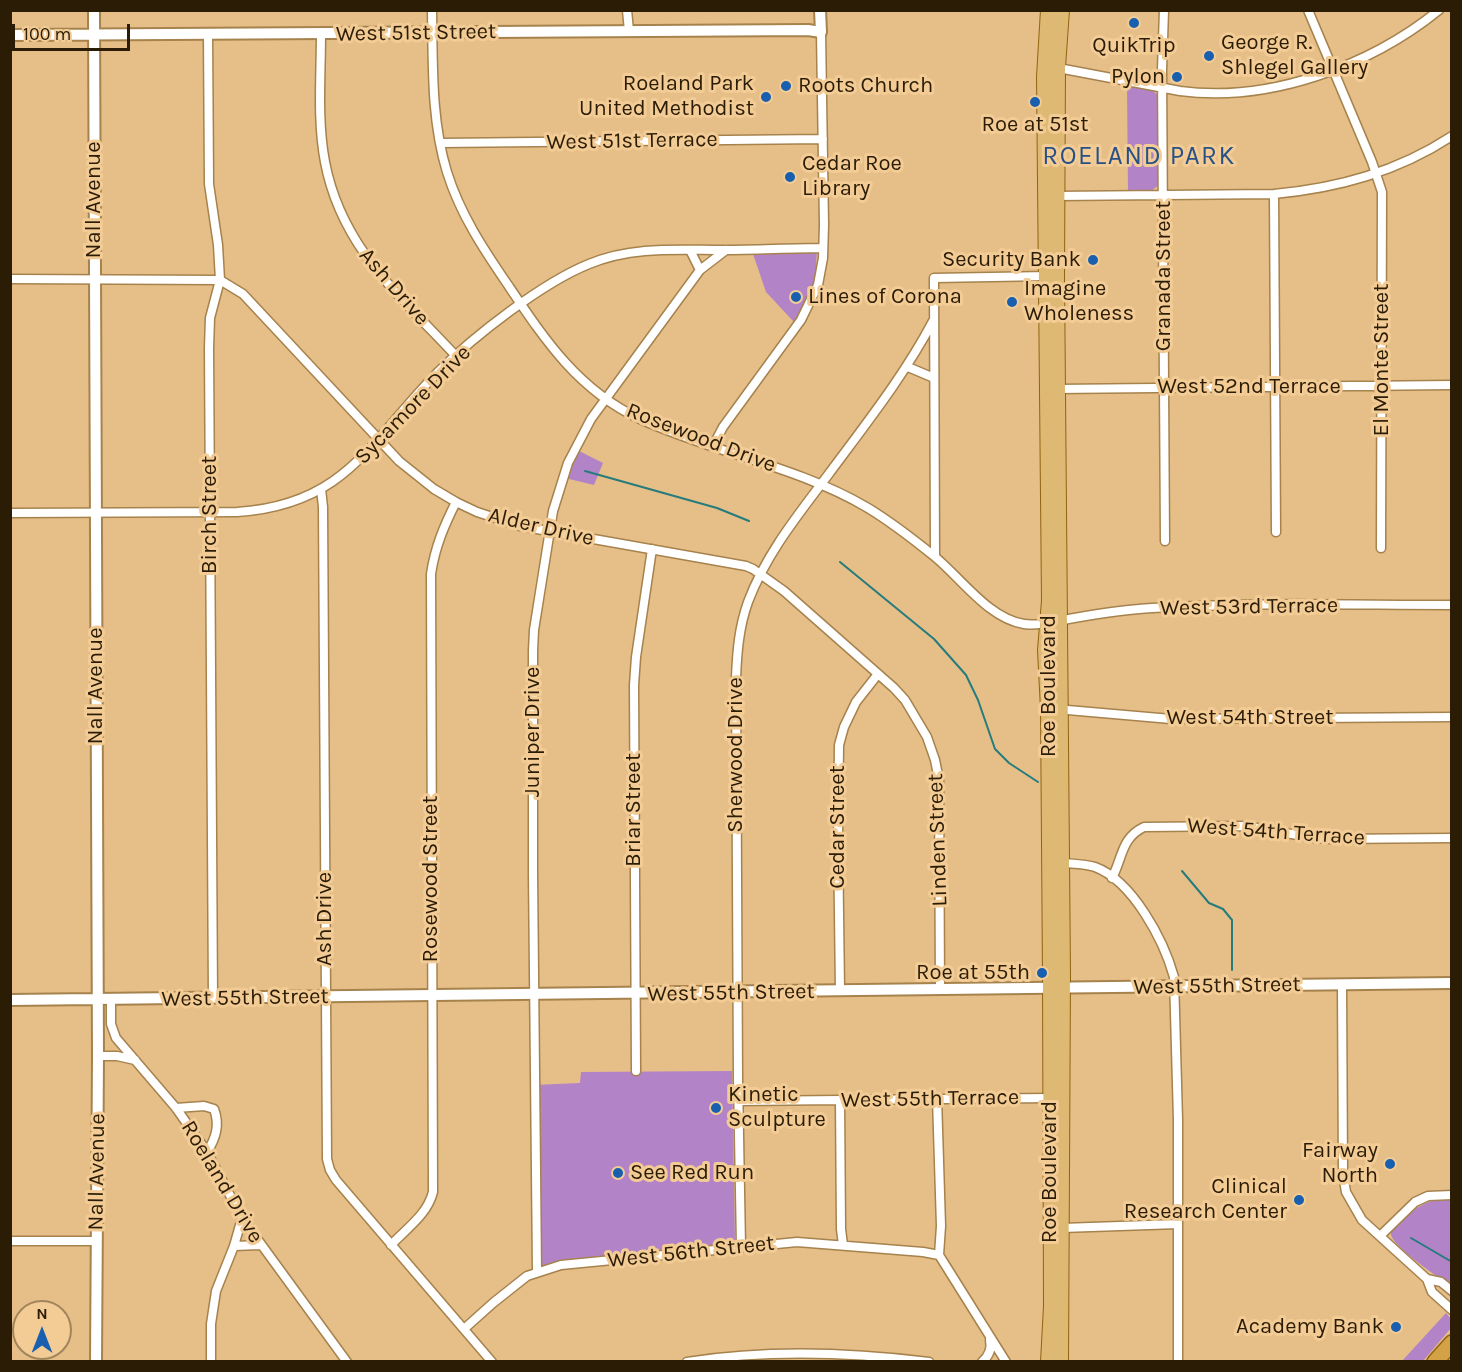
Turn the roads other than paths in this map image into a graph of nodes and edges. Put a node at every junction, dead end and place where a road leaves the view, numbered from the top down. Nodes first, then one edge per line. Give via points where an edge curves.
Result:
1 (94, 10) edge
2 (432, 10) edge
3 (627, 10) edge
4 (820, 10) edge
5 (1048, 10) edge
6 (1062, 10) edge
7 (1164, 10) edge
8 (1308, 10) edge
9 (1439, 10) edge
10 (1429, 14) edge
11 (629, 31) junction
12 (821, 32) junction
13 (321, 33) junction
14 (432, 33) junction
15 (208, 34) junction
16 (10, 35) edge
17 (94, 35) junction
18 (1051, 67) junction
19 (1333, 70) junction
20 (1163, 88) junction
21 (1452, 136) edge
22 (824, 139) junction
23 (440, 143) junction
24 (1376, 173) junction
25 (1164, 194) junction
26 (1274, 194) junction
27 (1051, 196) junction
28 (824, 248) junction
29 (690, 250) junction
30 (726, 250) junction
31 (700, 270) junction
32 (1051, 276) junction
33 (10, 279) edge
34 (220, 280) junction
35 (94, 281) junction
36 (521, 305) junction
37 (933, 321) junction
38 (456, 356) junction
39 (908, 367) junction
40 (934, 378) junction
41 (1382, 386) junction
42 (1452, 386) edge
43 (1164, 388) junction
44 (1275, 388) junction
45 (1052, 389) junction
46 (606, 399) junction
47 (379, 439) junction
48 (712, 446) junction
49 (820, 484) junction
50 (321, 489) junction
51 (456, 502) junction
52 (10, 513) edge
53 (95, 513) junction
54 (210, 513) junction
55 (549, 532) junction
56 (1276, 532) dead end
57 (1165, 541) dead end
58 (651, 549) junction
59 (1382, 549) dead end
60 (935, 556) junction
61 (760, 575) junction
62 (1452, 605) edge
63 (1053, 622) junction
64 (878, 674) junction
65 (1054, 709) junction
66 (1452, 717) edge
67 (1452, 838) edge
68 (1063, 864) junction
69 (1112, 878) junction
70 (1452, 983) edge
71 (1342, 985) junction
72 (1175, 986) junction
73 (1057, 988) junction
74 (940, 989) junction
75 (840, 991) junction
76 (737, 992) junction
77 (534, 994) junction
78 (635, 994) junction
79 (432, 996) junction
80 (325, 997) junction
81 (213, 998) junction
82 (10, 1000) edge
83 (98, 1000) junction
84 (111, 1000) junction
85 (98, 1056) junction
86 (135, 1060) junction
87 (636, 1071) dead end
88 (937, 1098) junction
89 (1050, 1098) junction
90 (840, 1100) junction
91 (738, 1101) junction
92 (176, 1108) junction
93 (207, 1152) junction
94 (1452, 1195) edge
95 (242, 1218) junction
96 (1178, 1224) junction
97 (1062, 1228) junction
98 (1380, 1236) junction
99 (10, 1241) edge
100 (96, 1241) junction
101 (260, 1245) junction
102 (391, 1245) junction
103 (843, 1245) junction
104 (234, 1246) junction
105 (741, 1247) junction
106 (939, 1256) junction
107 (537, 1272) junction
108 (1427, 1279) junction
109 (1452, 1291) edge
110 (1452, 1310) edge
111 (464, 1329) junction
112 (990, 1336) junction
113 (1452, 1343) edge
114 (849, 1358) edge
115 (1053, 1361) edge
116 (96, 1362) edge
117 (211, 1362) edge
118 (347, 1362) edge
119 (492, 1362) edge
120 (687, 1362) edge
121 (929, 1362) edge
122 (982, 1362) edge
123 (1006, 1362) edge
124 (1178, 1362) edge
125 (1435, 1362) edge

1 - 17 street, Nall Avenue
2 - 14 street, Rosewood Drive
3 - 11 street
4 - 12 street
5 - 18 main road, Roe Boulevard
6 - 18 main road, Roe Boulevard
7 - 20 street, Granada Street
8 - 19 street, El Monte Street
9 - 10 street
10 - 19 street via 1396,41
11 - 12 street, West 51st Street
11 - 14 street, West 51st Street
12 - 22 street
13 - 14 street, West 51st Street
13 - 15 street, West 51st Street
13 - 38 street, Ash Drive via 322,137 329,180 342,216 371,265
14 - 23 street, Rosewood Drive via 435,118
15 - 17 street, West 51st Street
15 - 34 street, Birch Street via 209,184
16 - 17 street, West 51st Street
17 - 35 street, Nall Avenue
18 - 20 street
18 - 27 main road, Roe Boulevard
19 - 20 street via 1245,92 1198,94
19 - 24 street, El Monte Street
20 - 25 street, Granada Street
21 - 24 street
22 - 23 street, West 51st Terrace
22 - 28 street
23 - 36 street, Rosewood Drive via 447,172 471,228
24 - 26 street via 1341,184
24 - 41 street, El Monte Street via 1382,192
25 - 26 street
25 - 27 street
25 - 43 street, Granada Street
26 - 44 street
27 - 32 main road, Roe Boulevard
28 - 30 street, Sycamore Drive
28 - 48 street via 818,285 807,311
29 - 30 street, Sycamore Drive
29 - 31 street
29 - 36 street, Sycamore Drive via 647,250 599,260 556,281
30 - 31 street, Juniper Drive
31 - 46 street, Juniper Drive
32 - 37 street via 934,278
32 - 45 main road, Roe Boulevard
33 - 35 street
34 - 35 street
34 - 47 street, Alder Drive via 243,294
34 - 54 street, Birch Street via 210,318
35 - 53 street, Nall Avenue
36 - 38 street, Sycamore Drive
36 - 46 street, Rosewood Drive via 558,356
37 - 39 street, Sherwood Drive
37 - 40 street
38 - 47 street, Sycamore Drive
39 - 40 street
39 - 49 street, Sherwood Drive
40 - 60 street
41 - 42 street, West 52nd Terrace
41 - 44 street, West 52nd Terrace
41 - 59 street, El Monte Street
43 - 44 street, West 52nd Terrace
43 - 45 street, West 52nd Terrace
43 - 57 street, Granada Street
44 - 56 street
45 - 63 main road, Roe Boulevard via 1049,601
46 - 48 street, Rosewood Drive via 638,418
46 - 55 street, Juniper Drive via 568,463
47 - 50 street, Sycamore Drive via 349,470
47 - 51 street, Alder Drive via 410,470
48 - 49 street, Rosewood Drive
49 - 60 street, Rosewood Drive via 869,509
49 - 61 street, Sherwood Drive
50 - 54 street, Sycamore Drive via 261,511
50 - 80 street, Ash Drive
51 - 55 street, Alder Drive via 497,520
51 - 79 street, Rosewood Street via 434,551 430,574
52 - 53 street, Sycamore Drive
53 - 54 street, Sycamore Drive
53 - 83 street, Nall Avenue
54 - 81 street, Birch Street
55 - 58 street, Alder Drive
55 - 77 street, Juniper Drive via 533,651
58 - 61 street, Alder Drive via 746,566
58 - 78 street, Briar Street via 634,685
60 - 63 street, Rosewood Drive via 1001,618 1022,624
61 - 64 street, Alder Drive via 784,591
61 - 76 street, Sherwood Drive via 748,602 737,651
62 - 63 street, West 53rd Terrace via 1148,608
63 - 65 main road, Roe Boulevard via 1045,650
64 - 74 street, Linden Street via 916,716 927,737 939,780
64 - 75 street, Cedar Street via 856,702 839,745
65 - 66 street, West 54th Street via 1171,719
65 - 68 main road, Roe Boulevard
65 - 73 main road, Roe Boulevard
67 - 69 street, West 54th Terrace via 1332,839 1245,826 1143,827 1126,840
68 - 69 street via 1094,867
68 - 73 main road, Roe Boulevard
69 - 72 street via 1154,929 1168,956
70 - 71 street, West 55th Street
71 - 72 street, West 55th Street
71 - 98 street via 1343,1174 1353,1207
72 - 73 street, West 55th Street
72 - 96 street
73 - 74 street, West 55th Street
73 - 89 main road, Roe Boulevard
73 - 97 main road, Roe Boulevard
74 - 75 street, West 55th Street
75 - 76 street, West 55th Street
76 - 78 street, West 55th Street
76 - 91 street, Sherwood Drive
77 - 78 street, West 55th Street
77 - 79 street, West 55th Street
77 - 107 street, Juniper Drive
78 - 87 street, Briar Street
79 - 80 street, West 55th Street
79 - 102 street, Rosewood Street via 433,1192 424,1212
80 - 81 street, West 55th Street
80 - 102 street, Ash Drive via 327,1159 336,1180
81 - 84 street, West 55th Street
82 - 83 street, West 55th Street
83 - 84 street, West 55th Street
83 - 85 street, Nall Avenue
84 - 86 street, Roeland Drive via 111,1024 116,1038
85 - 86 street
85 - 100 street, Nall Avenue
86 - 92 street, Roeland Drive
88 - 89 street, West 55th Terrace
88 - 90 street, West 55th Terrace
88 - 106 street
89 - 115 main road, Roe Boulevard
90 - 91 street, West 55th Terrace
90 - 103 street
91 - 105 street, Sherwood Drive
92 - 93 street, Roeland Drive
92 - 93 street via 214,1109 216,1139
93 - 95 street, Roeland Drive
94 - 98 street via 1428,1196 1415,1202
95 - 101 street, Roeland Drive
95 - 104 street
96 - 97 street
96 - 124 street
97 - 115 main road, Roe Boulevard
98 - 108 street
99 - 100 street
100 - 116 street, Nall Avenue
101 - 104 street
101 - 118 street, Roeland Drive
102 - 111 street, Ash Drive
103 - 105 street, West 56th Street via 797,1242
103 - 106 street, West 56th Street
104 - 117 street via 216,1291
105 - 107 street, West 56th Street via 561,1265
106 - 112 street
107 - 111 street, West 56th Street
108 - 109 street via 1441,1282
108 - 110 street via 1432,1292
111 - 119 street, Ash Drive
112 - 122 street via 992,1346
112 - 123 street
113 - 125 highway
114 - 120 street via 756,1354
114 - 121 street

